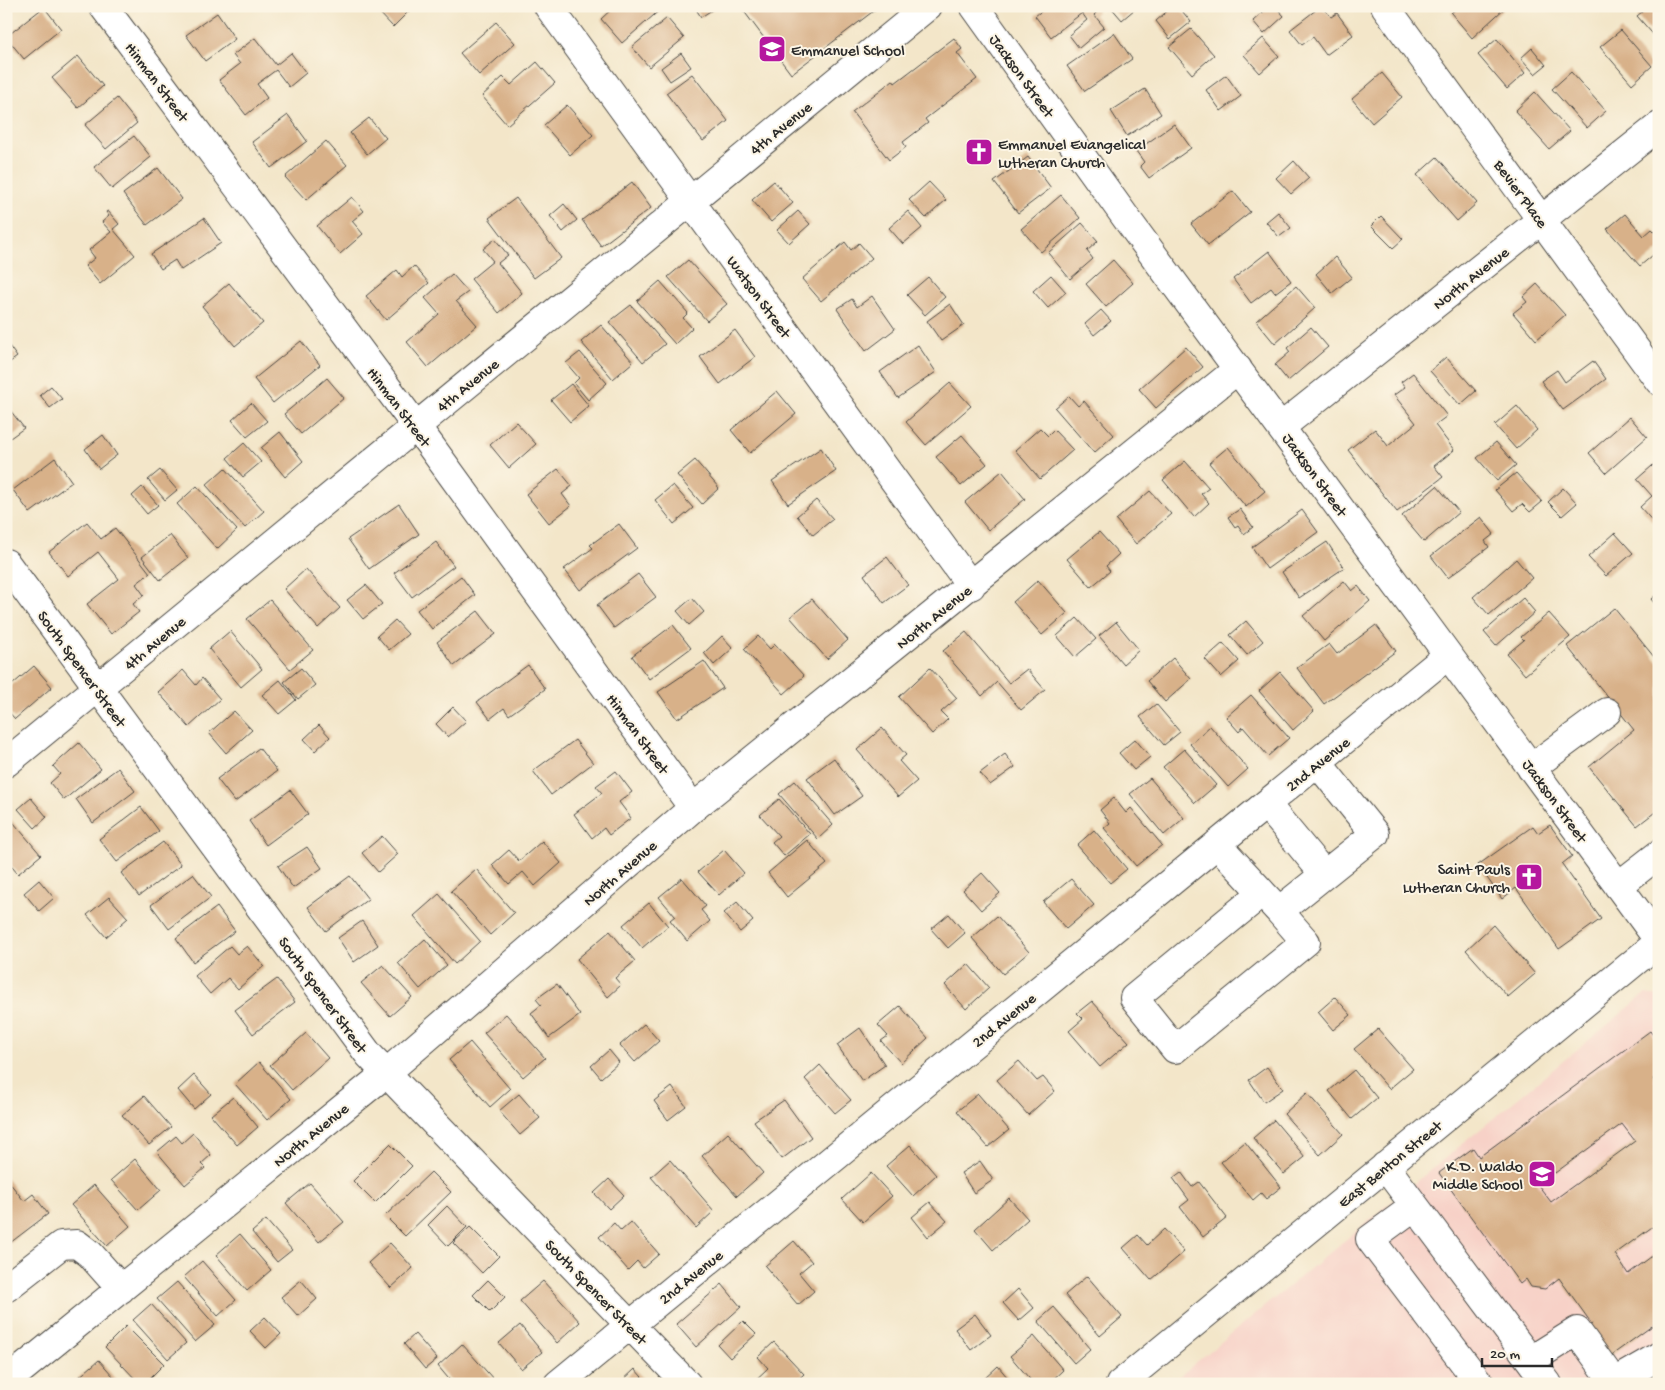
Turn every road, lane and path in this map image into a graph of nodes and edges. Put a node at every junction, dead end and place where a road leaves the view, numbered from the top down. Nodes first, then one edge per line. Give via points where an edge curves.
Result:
1 (103, 6) edge
2 (548, 6) edge
3 (928, 6) edge
4 (974, 6) edge
5 (1385, 6) edge
6 (1659, 126) edge
7 (690, 200) junction
8 (1542, 220) junction
9 (1238, 368) junction
10 (1659, 381) edge
11 (416, 427) junction
12 (1281, 427) junction
13 (6, 563) edge
14 (971, 586) junction
15 (1448, 655) junction
16 (98, 689) junction
17 (1607, 712) dead end
18 (6, 762) edge
19 (1317, 762) junction
20 (1532, 768) junction
21 (1266, 804) junction
22 (693, 808) junction
23 (1218, 844) junction
24 (1659, 854) edge
25 (1324, 874) junction
26 (1618, 886) junction
27 (1270, 902) junction
28 (1659, 942) edge
29 (385, 1074) junction
30 (1385, 1166) junction
31 (1415, 1206) junction
32 (6, 1288) edge
33 (121, 1289) junction
34 (631, 1324) junction
35 (1659, 1356) edge
36 (1531, 1360) junction
37 (6, 1382) edge
38 (558, 1384) edge
39 (687, 1384) edge
40 (1120, 1384) edge
41 (1480, 1384) edge
42 (1548, 1384) edge

1 - 11 street, Hinman Street
2 - 7 street, Watson Street
3 - 7 street, 4th Avenue
4 - 9 street, Jackson Street
5 - 8 street, Bevier Place
6 - 8 street, North Avenue
7 - 11 street, 4th Avenue
7 - 14 street, Watson Street
8 - 10 street, Bevier Place
8 - 12 street, North Avenue
9 - 12 street, Jackson Street
9 - 14 street, North Avenue
11 - 16 street, 4th Avenue
11 - 22 street, Hinman Street
12 - 15 street, Jackson Street
13 - 16 street, South Spencer Street
14 - 22 street, North Avenue
15 - 19 street, 2nd Avenue
15 - 20 street, Jackson Street
16 - 18 street, 4th Avenue
16 - 29 street, South Spencer Street
17 - 20 street
19 - 21 street, 2nd Avenue
19 - 25 street via 1375,834
20 - 26 street, Jackson Street
21 - 23 street, 2nd Avenue
21 - 25 street
22 - 29 street, North Avenue
23 - 27 street
23 - 34 street, 2nd Avenue
24 - 26 street
25 - 27 street
26 - 28 street, Jackson Street
27 - 27 street via 1134,998 1175,1049 1306,942
28 - 30 street, East Benton Street
29 - 33 street, North Avenue
29 - 34 street, South Spencer Street
30 - 31 street
30 - 40 street, East Benton Street
31 - 36 street
31 - 41 street via 1370,1239
32 - 33 street via 61,1245 77,1244
33 - 37 street, North Avenue
34 - 38 street, 2nd Avenue
34 - 39 street, South Spencer Street
35 - 36 street via 1614,1382 1577,1331
36 - 42 street

